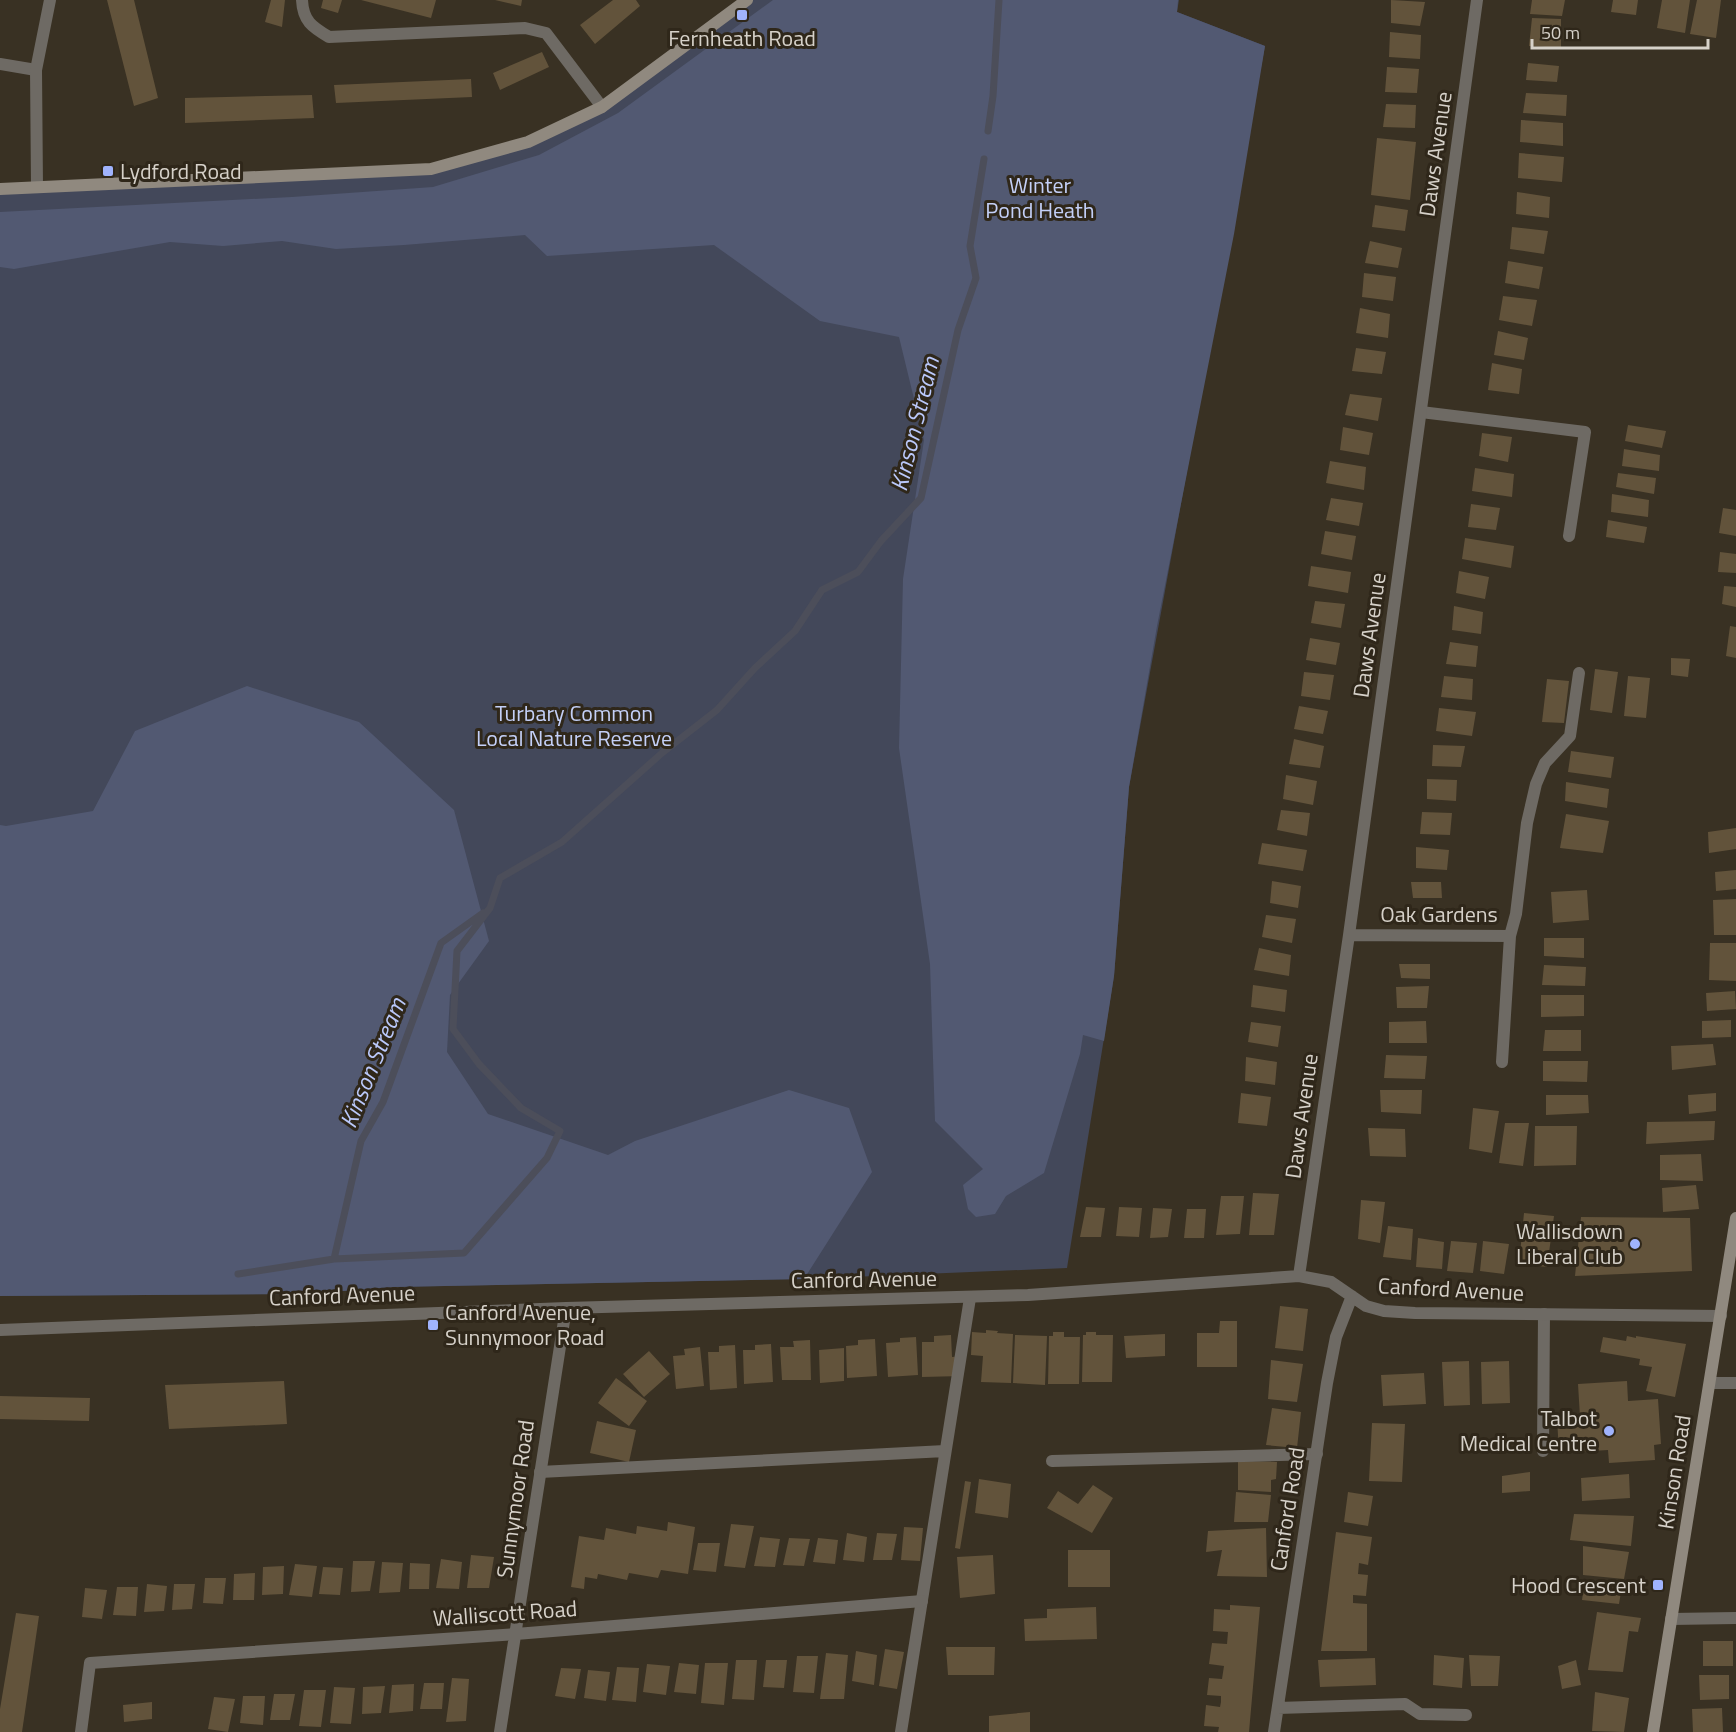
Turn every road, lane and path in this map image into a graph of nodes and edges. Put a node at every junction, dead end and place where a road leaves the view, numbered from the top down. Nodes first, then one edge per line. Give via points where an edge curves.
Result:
1 (51, 0) edge
2 (302, 0) edge
3 (747, 0) edge
4 (1477, 0) edge
5 (0, 64) edge
6 (36, 70) junction
7 (602, 107) junction
8 (37, 187) junction
9 (0, 189) edge
10 (1421, 412) junction
11 (1569, 537) dead end
12 (1579, 673) dead end
13 (1349, 935) junction
14 (1510, 936) junction
15 (1502, 1062) dead end
16 (1736, 1218) edge
17 (1299, 1276) junction
18 (1352, 1296) junction
19 (970, 1298) junction
20 (566, 1308) junction
21 (1544, 1314) junction
22 (1720, 1316) junction
23 (0, 1330) edge
24 (1710, 1383) junction
25 (1736, 1383) edge
26 (945, 1451) junction
27 (1543, 1451) dead end
28 (1317, 1454) junction
29 (1052, 1461) dead end
30 (540, 1472) junction
31 (922, 1601) junction
32 (1736, 1618) edge
33 (1671, 1619) junction
34 (516, 1634) junction
35 (1278, 1708) junction
36 (1466, 1715) dead end
37 (81, 1732) edge
38 (500, 1732) edge
39 (901, 1732) edge
40 (1274, 1732) edge
41 (1653, 1732) edge

1 - 6 street
2 - 7 street via 302,13 313,28 329,37 525,28 546,33
3 - 7 street
4 - 10 street, Daws Avenue
5 - 6 street
6 - 8 street
7 - 8 street via 528,142 431,169
8 - 9 street
10 - 11 street via 1585,432
10 - 13 street, Daws Avenue
12 - 14 street via 1570,736 1545,763 1536,784
13 - 14 street, Oak Gardens
13 - 17 street, Daws Avenue
14 - 15 street, Oak Gardens
16 - 22 street, Kinson Road
17 - 18 street, Canford Avenue via 1331,1282
17 - 19 street, Canford Avenue
18 - 21 street, Canford Avenue via 1366,1306 1384,1311
18 - 28 street, Canford Road via 1336,1337
19 - 20 street, Canford Avenue
19 - 26 street
20 - 23 street, Canford Avenue
20 - 30 street, Sunnymoor Road
21 - 22 street, Canford Avenue
21 - 27 street
22 - 24 street, Kinson Road
24 - 25 street
24 - 33 street, Kinson Road
26 - 30 street
26 - 31 street
28 - 29 street
28 - 35 street, Canford Road
30 - 34 street, Sunnymoor Road
31 - 34 street, Walliscott Road
31 - 39 street
32 - 33 street
33 - 41 street, Kinson Road
34 - 37 street, Walliscott Road via 90,1663
34 - 38 street, Sunnymoor Road
35 - 36 street via 1405,1704 1420,1714
35 - 40 street, Canford Road

